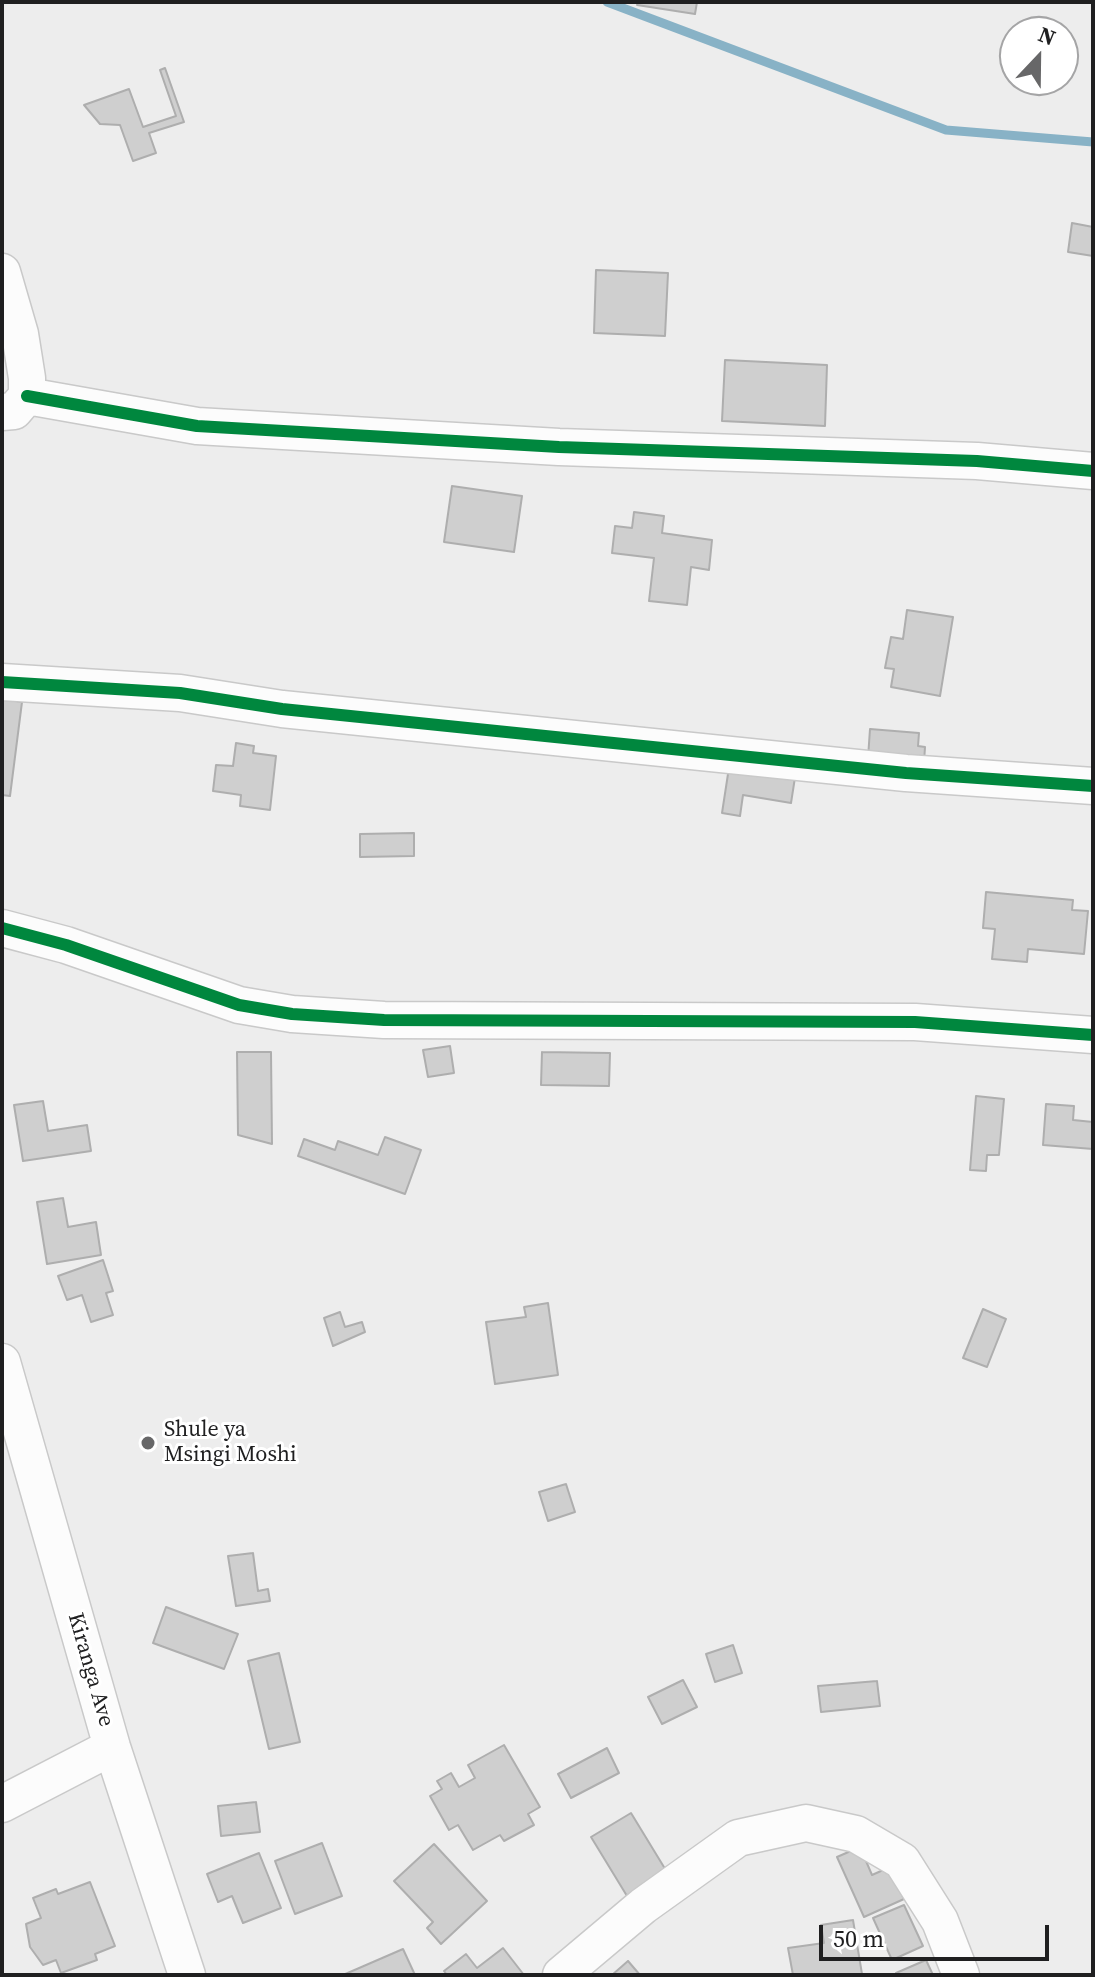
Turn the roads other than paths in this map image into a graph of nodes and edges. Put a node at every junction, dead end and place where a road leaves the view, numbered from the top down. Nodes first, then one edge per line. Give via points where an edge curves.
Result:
1 (2, 272) edge
2 (14, 404) edge
3 (1093, 471) edge
4 (2, 682) edge
5 (1093, 786) edge
6 (2, 928) edge
7 (1093, 1035) edge
8 (2, 1362) edge
9 (112, 1747) junction
10 (2, 1804) edge
11 (187, 1975) edge
12 (561, 1975) edge
13 (961, 1975) edge

1 - 2 street via 20,334
2 - 3 street via 197,426 559,447 977,461
4 - 5 street via 180,693 282,709 906,773
6 - 7 street via 239,1005 292,1014 399,1020 915,1022
8 - 9 street, Kiranga Ave
9 - 10 street
9 - 11 street, Kiranga Ave
12 - 13 street via 643,1906 738,1838 806,1823 856,1834 902,1861 940,1921

